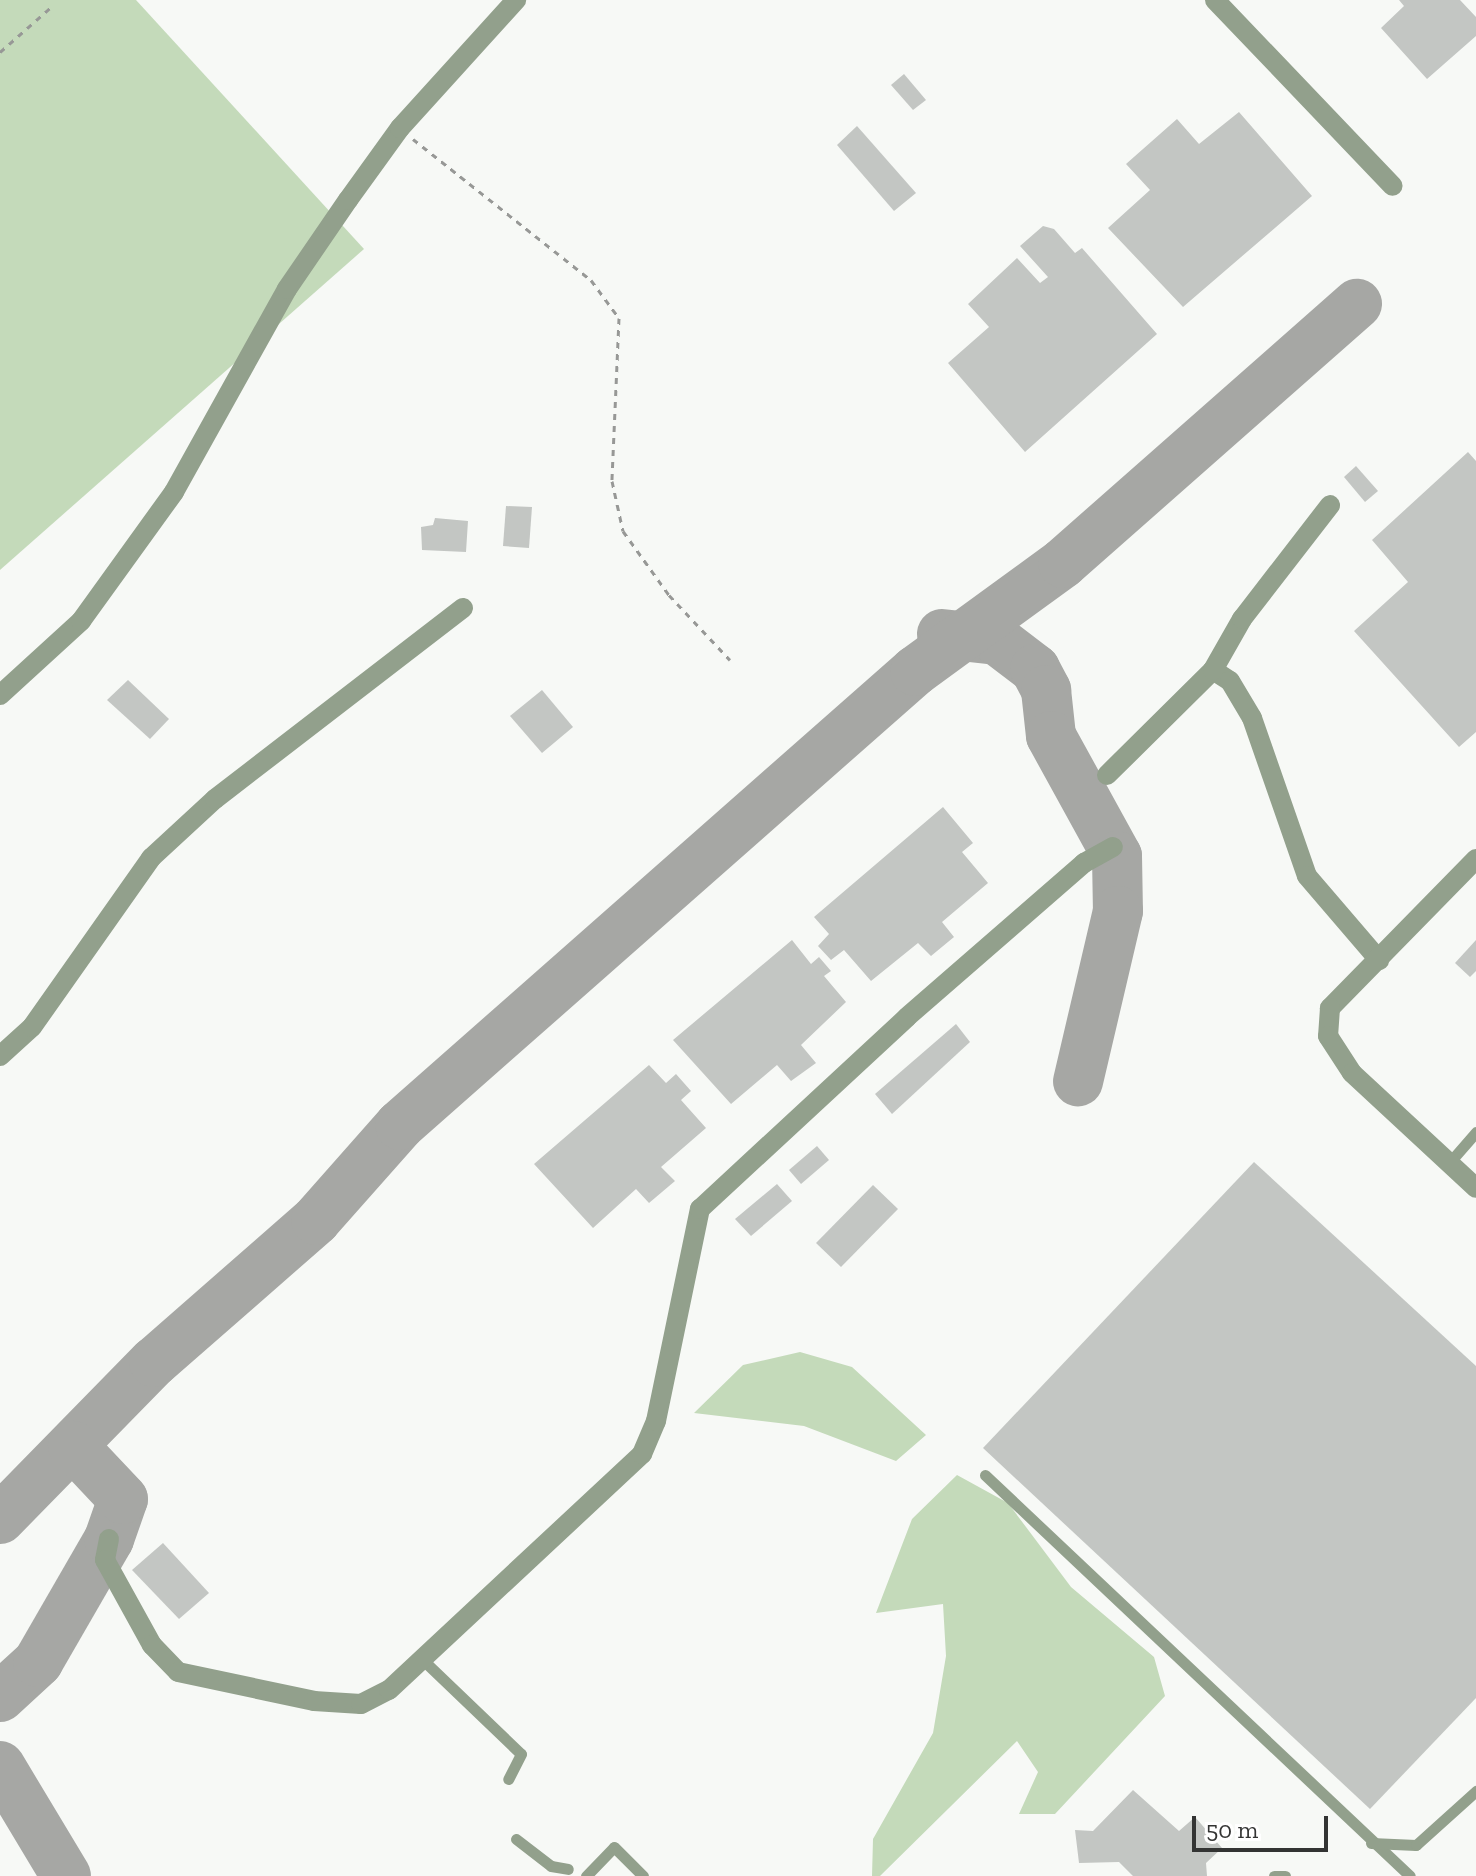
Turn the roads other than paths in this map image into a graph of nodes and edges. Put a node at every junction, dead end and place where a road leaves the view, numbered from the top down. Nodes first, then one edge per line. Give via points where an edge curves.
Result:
1 (516, 0) edge
2 (1215, 0) edge
3 (1393, 186) dead end
4 (1330, 505) dead end
5 (463, 608) dead end
6 (1213, 670) junction
7 (0, 695) edge
8 (1107, 775) dead end
9 (1113, 847) dead end
10 (1476, 859) edge
11 (1379, 960) junction
12 (0, 1056) edge
13 (1476, 1132) edge
14 (1449, 1163) junction
15 (1476, 1188) edge
16 (985, 1475) dead end
17 (109, 1539) dead end
18 (424, 1661) junction
19 (508, 1779) dead end
20 (1476, 1791) edge
21 (516, 1839) dead end
22 (1371, 1843) junction
23 (568, 1869) dead end
24 (586, 1876) edge
25 (643, 1876) edge
26 (1274, 1876) edge
27 (1285, 1876) edge
28 (1410, 1876) edge

1 - 7 street via 400,128 287,289 174,492 81,621
2 - 3 street
4 - 6 street via 1242,619
5 - 12 street via 215,799 151,858 32,1027
6 - 8 street
6 - 11 street via 1230,681 1252,718 1307,876
9 - 18 street via 1084,863 907,1017 700,1209 656,1421 642,1454
10 - 11 street
11 - 14 street via 1330,1008 1328,1036 1336,1054
13 - 14 lane
14 - 15 street
16 - 22 lane
17 - 18 street via 105,1560 152,1645 178,1672 314,1701 361,1704
18 - 19 lane via 521,1754
20 - 22 lane via 1416,1845
21 - 23 lane via 551,1866
22 - 28 lane
24 - 25 lane via 614,1847
26 - 27 lane

